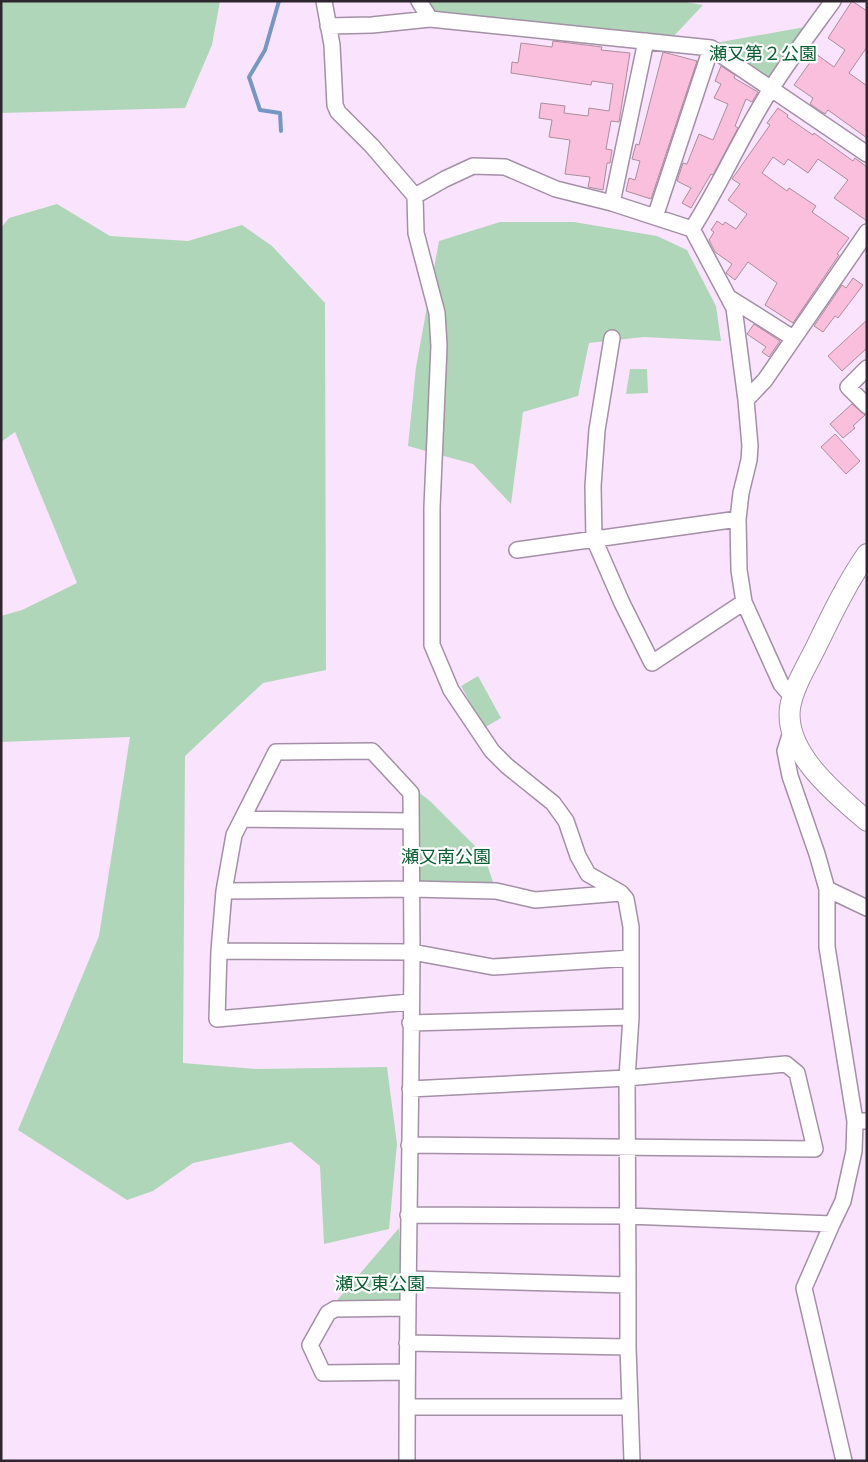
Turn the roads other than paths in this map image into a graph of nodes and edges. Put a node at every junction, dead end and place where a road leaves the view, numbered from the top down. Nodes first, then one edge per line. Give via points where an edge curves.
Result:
1 (324, 1) edge
2 (419, 1) edge
3 (833, 1) edge
4 (430, 19) junction
5 (328, 26) junction
6 (646, 41) junction
7 (711, 48) junction
8 (771, 89) junction
9 (867, 154) edge
10 (415, 196) junction
11 (612, 203) junction
12 (655, 217) junction
13 (692, 229) junction
14 (867, 232) edge
15 (728, 297) junction
16 (612, 338) dead end
17 (793, 338) junction
18 (867, 368) edge
19 (746, 400) junction
20 (867, 406) edge
21 (738, 519) junction
22 (594, 539) junction
23 (517, 550) dead end
24 (867, 554) edge
25 (744, 602) junction
26 (793, 698) junction
27 (792, 729) junction
28 (243, 819) junction
29 (867, 821) edge
30 (411, 822) junction
31 (411, 889) junction
32 (827, 889) junction
33 (224, 891) junction
34 (621, 892) junction
35 (867, 908) edge
36 (219, 951) junction
37 (412, 952) junction
38 (631, 958) junction
39 (410, 1002) junction
40 (631, 1017) junction
41 (410, 1023) junction
42 (627, 1078) junction
43 (410, 1088) junction
44 (861, 1121) edge
45 (410, 1145) junction
46 (628, 1148) junction
47 (408, 1216) junction
48 (628, 1216) junction
49 (832, 1224) junction
50 (409, 1279) junction
51 (628, 1285) junction
52 (407, 1308) junction
53 (407, 1344) junction
54 (628, 1347) junction
55 (407, 1372) junction
56 (407, 1407) junction
57 (630, 1407) junction
58 (407, 1461) edge
59 (632, 1461) edge
60 (844, 1461) edge

1 - 5 street
2 - 4 street
3 - 8 street
4 - 5 street
4 - 6 street
5 - 10 street via 338,112
6 - 7 street
6 - 11 street
7 - 8 street
7 - 12 street
8 - 9 street
8 - 13 street
10 - 11 street via 473,166 505,167 556,189
10 - 34 street via 416,233 437,313 439,346 432,507 432,645 451,690 492,751 553,803 566,821 588,874
11 - 12 street
12 - 13 street
13 - 15 street
14 - 17 street
15 - 17 street
15 - 19 street via 734,308
16 - 22 street via 597,430
17 - 19 street via 765,380
18 - 20 street via 848,387
19 - 21 street via 750,446
21 - 22 street
21 - 25 street via 739,570
22 - 23 street
22 - 25 street via 652,663
24 - 26 main road via 843,591
25 - 26 street via 781,684
26 - 27 main road via 790,708
27 - 29 main road via 796,743 815,772
27 - 32 street via 785,751 790,776
28 - 30 street
28 - 30 street via 276,752 372,751 412,793
28 - 33 street via 234,835
30 - 31 street
31 - 33 street
31 - 34 street via 496,891 535,900
31 - 37 street
32 - 35 street
32 - 44 street via 827,947
33 - 36 street
34 - 38 street via 626,899 631,927
36 - 37 street
36 - 39 street via 217,1019
37 - 38 street via 492,967
37 - 39 street
38 - 40 street
39 - 41 street
40 - 41 street
40 - 42 street
41 - 43 street
42 - 43 street
42 - 46 street
42 - 46 street via 786,1064 797,1073 815,1149
43 - 45 street
44 - 49 street via 843,1202
45 - 46 street
45 - 47 street
46 - 48 street
47 - 48 street
47 - 50 street
48 - 49 street
48 - 51 street
49 - 60 street via 804,1288
50 - 51 street
50 - 52 street
51 - 54 street
52 - 53 street
52 - 55 street via 335,1308 328,1313 310,1345 323,1373
53 - 54 street
53 - 55 street
54 - 57 street
55 - 56 street
56 - 57 street
56 - 58 street
57 - 59 street

